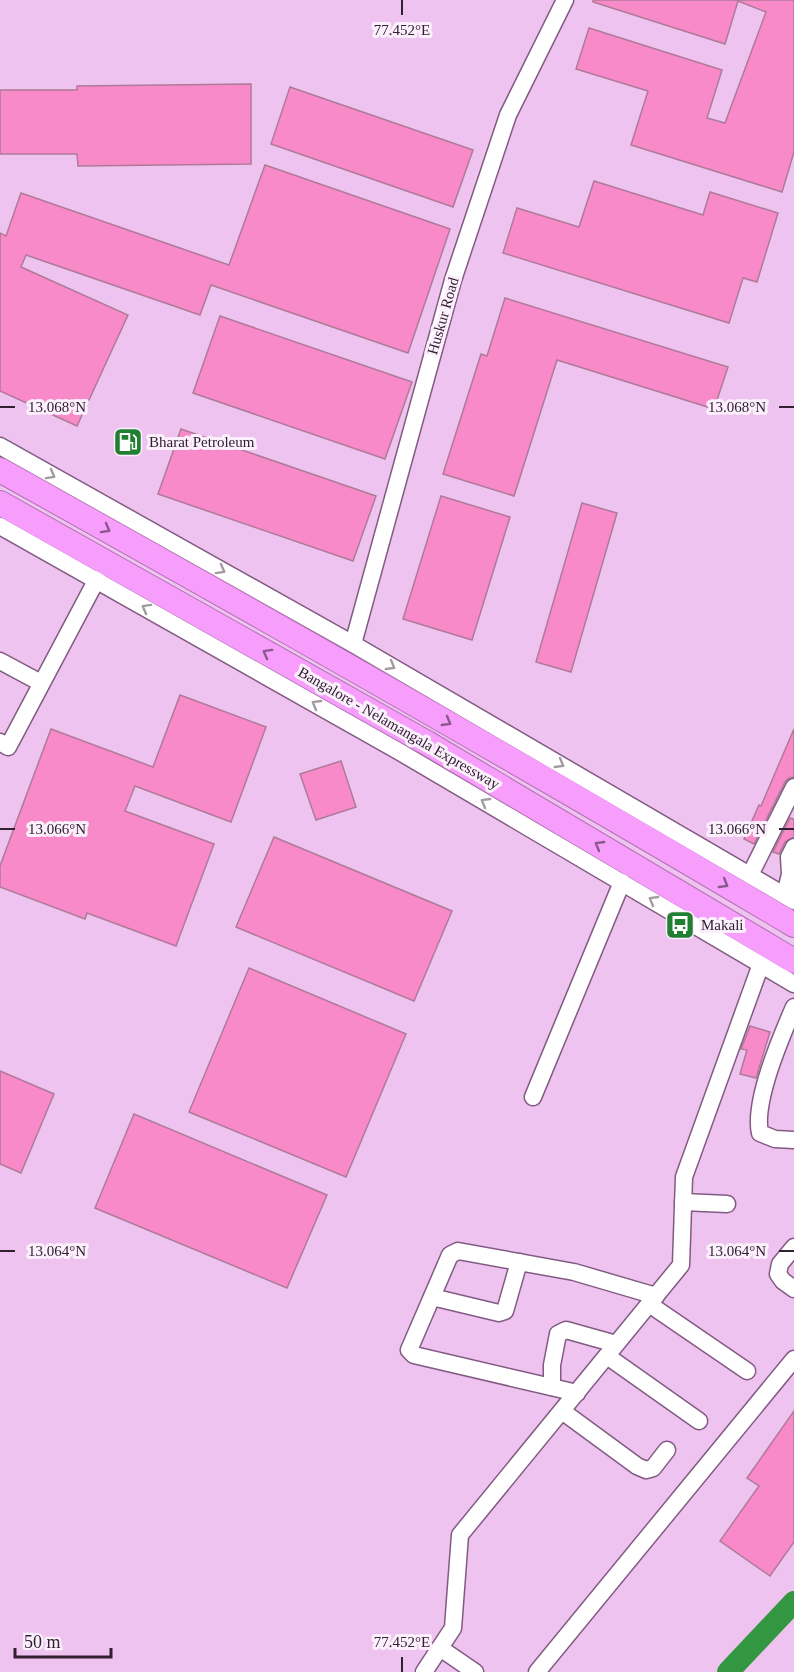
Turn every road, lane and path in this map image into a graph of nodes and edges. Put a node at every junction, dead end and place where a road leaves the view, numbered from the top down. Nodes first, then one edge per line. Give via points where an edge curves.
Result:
1 (565, 0) edge
2 (0, 446) edge
3 (0, 470) edge
4 (0, 503) edge
5 (0, 526) edge
6 (97, 579) junction
7 (352, 644) junction
8 (0, 661) edge
9 (41, 683) junction
10 (0, 742) edge
11 (794, 788) edge
12 (794, 847) edge
13 (750, 875) junction
14 (622, 882) junction
15 (789, 898) edge
16 (794, 925) edge
17 (794, 961) edge
18 (761, 964) junction
19 (794, 984) edge
20 (794, 1007) edge
21 (533, 1097) dead end
22 (794, 1140) edge
23 (683, 1202) junction
24 (727, 1204) dead end
25 (794, 1247) edge
26 (519, 1262) junction
27 (794, 1289) edge
28 (432, 1297) junction
29 (652, 1300) junction
30 (611, 1350) junction
31 (794, 1359) edge
32 (747, 1371) dead end
33 (552, 1387) junction
34 (577, 1392) junction
35 (562, 1411) junction
36 (699, 1421) dead end
37 (667, 1450) dead end
38 (440, 1648) junction
39 (424, 1672) edge
40 (475, 1672) edge
41 (537, 1672) edge

1 - 7 street, Huskur Road via 508,115 456,271
2 -> 7 street
3 -> 16 highway, Bangalore - Nelamangala Expressway via 590,804
17 -> 4 highway, Bangalore - Nelamangala Expressway via 427,743
5 - 6 street
6 - 9 street
14 -> 6 street
7 -> 13 street
8 - 9 street
9 - 10 street via 8,747
11 - 13 street
12 - 15 street via 789,857
13 - 15 street
18 -> 14 street
14 - 21 street
18 - 19 street
18 - 23 street via 684,1177
20 - 22 street via 765,1086 757,1121 760,1133
23 - 24 street
23 - 29 street via 681,1266
25 - 27 street via 780,1264 778,1274
26 - 28 street via 458,1251 450,1255
26 - 28 street via 505,1311 499,1313
26 - 29 street via 574,1272
28 - 33 street via 409,1350 414,1355
29 - 30 street
29 - 32 street
30 - 33 street via 566,1330 558,1334
30 - 34 street
30 - 36 street
31 - 41 street
33 - 34 street
34 - 35 street
35 - 37 street via 646,1470 653,1468
35 - 38 street via 460,1535 453,1628
38 - 39 street
38 - 40 street

